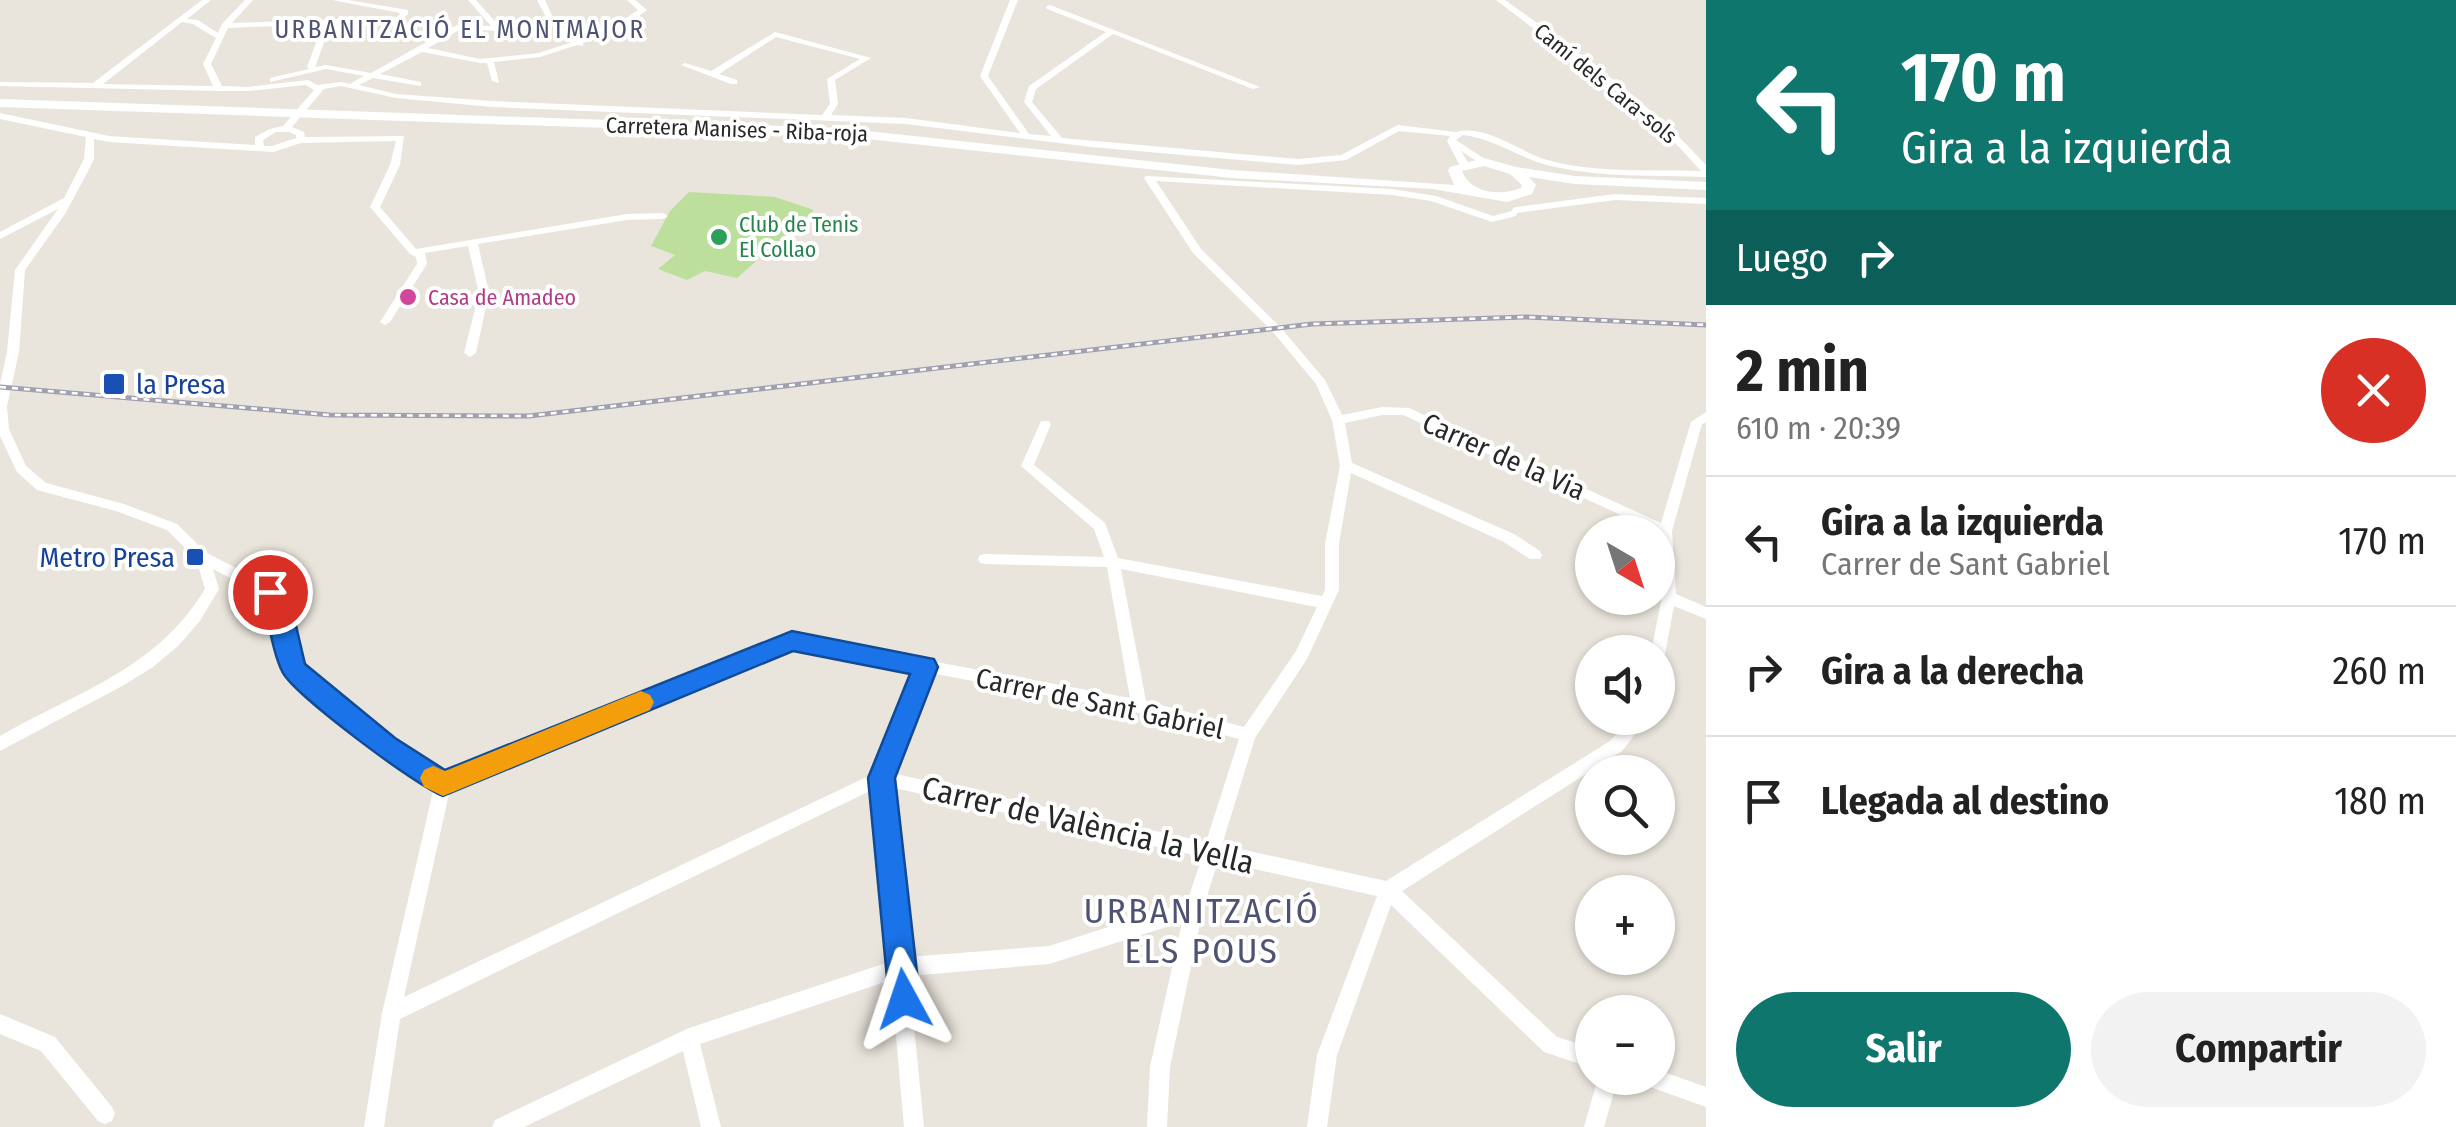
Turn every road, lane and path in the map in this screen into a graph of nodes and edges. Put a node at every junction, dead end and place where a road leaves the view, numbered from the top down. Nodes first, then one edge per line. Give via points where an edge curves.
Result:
1 (207, 0) edge
2 (249, 0) edge
3 (336, 0) edge
4 (472, 0) edge
5 (541, 0) edge
6 (631, 0) edge
7 (1014, 0) edge
8 (1500, 0) edge
9 (365, 2) edge
10 (1050, 7) dead end
11 (181, 20) junction
12 (551, 21) junction
13 (328, 22) junction
14 (226, 26) junction
15 (498, 31) junction
16 (1112, 31) junction
17 (220, 37) junction
18 (580, 44) junction
19 (421, 49) junction
20 (490, 61) junction
21 (685, 64) dead end
22 (312, 68) junction
23 (713, 74) junction
24 (372, 75) junction
25 (496, 81) dead end
26 (308, 82) junction
27 (734, 82) dead end
28 (0, 84) edge
29 (418, 84) dead end
30 (347, 85) junction
31 (92, 86) junction
32 (1256, 87) dead end
33 (219, 88) junction
34 (321, 88) junction
35 (248, 89) junction
36 (0, 99) edge
37 (0, 116) edge
38 (826, 116) junction
39 (288, 126) junction
40 (1026, 135) junction
41 (90, 136) junction
42 (1453, 138) junction
43 (300, 140) junction
44 (1060, 140) junction
45 (260, 148) junction
46 (273, 150) junction
47 (1486, 162) junction
48 (278, 166) dead end
49 (1459, 167) junction
50 (1515, 171) junction
51 (1706, 172) edge
52 (1706, 189) edge
53 (1471, 190) junction
54 (66, 200) junction
55 (1706, 201) edge
56 (1518, 203) junction
57 (664, 216) dead end
58 (0, 236) edge
59 (473, 244) junction
60 (414, 252) junction
61 (385, 322) dead end
62 (470, 353) dead end
63 (1, 406) edge
64 (1706, 416) edge
65 (1338, 420) junction
66 (1045, 424) dead end
67 (1346, 466) junction
68 (1631, 515) edge
69 (1670, 515) edge
70 (1535, 555) dead end
71 (202, 557) junction
72 (985, 560) dead end
73 (1113, 562) junction
74 (1675, 600) edge
75 (1326, 603) junction
76 (1706, 613) edge
77 (926, 667) junction
78 (1138, 706) junction
79 (1248, 735) junction
80 (1625, 735) edge
81 (0, 744) edge
82 (881, 778) junction
83 (435, 779) junction
84 (1213, 855) junction
85 (1388, 890) junction
86 (1194, 908) junction
87 (902, 967) junction
88 (391, 1014) junction
89 (0, 1024) edge
90 (689, 1038) junction
91 (1575, 1053) edge
92 (1675, 1086) edge
93 (1603, 1095) edge
94 (1706, 1096) edge
95 (105, 1114) dead end
96 (374, 1127) edge
97 (502, 1127) edge
98 (711, 1127) edge
99 (914, 1127) edge
100 (1157, 1127) edge
101 (1317, 1127) edge
102 (1594, 1127) edge

1 - 11 street
2 - 14 street
3 - 9 street
4 - 15 street
5 - 12 street
6 - 18 street via 643,10
7 - 40 street via 984,76
8 - 51 street, Camí dels Cara-sols via 1581,56
9 - 13 street via 403,9 400,18
10 - 16 street
11 - 17 street
11 - 31 street
12 - 15 street
12 - 18 street
13 - 14 street
13 - 22 street
14 - 17 street
15 - 19 street via 460,28
16 - 32 street
16 - 44 street via 1032,88 1028,102
17 - 33 street via 207,64
18 - 20 street
19 - 20 street
19 - 24 street
20 - 25 street
21 - 23 street
22 - 24 street
22 - 35 street
23 - 27 street
23 - 38 street via 775,34 867,58 831,79 834,104
24 - 29 street
24 - 30 street
26 - 30 street via 334,71 348,75
26 - 34 street
26 - 35 street
28 - 31 street
30 - 34 street
30 - 38 street via 492,104
31 - 33 street
33 - 35 street
34 - 39 street
36 - 49 main road, Carretera Manises - Riba-roja via 820,125 1274,171 1395,175
36 - 53 main road, Carretera Manises - Riba-roja via 839,132 1232,174
37 - 41 street
38 - 40 street
39 - 43 street via 300,132
39 - 45 street via 262,136
40 - 44 street
41 - 45 street
41 - 54 street via 89,159
42 - 44 street via 1398,128 1359,152 1311,162
42 - 47 street
42 - 49 street
42 - 51 street via 1479,134 1568,167
43 - 46 street
43 - 60 street via 401,138 375,206
45 - 46 street
46 - 48 street
47 - 49 main road, Carretera Manises - Riba-roja
47 - 50 main road
49 - 53 main road via 1460,183
50 - 52 main road
50 - 56 main road via 1528,185
52 - 56 main road via 1581,187
53 - 56 main road, Carretera Manises - Riba-roja
54 - 58 street
54 - 63 street via 20,270
55 - 56 street via 1615,196
56 - 65 street via 1492,219 1392,192 1149,178 1197,250 1321,383
57 - 59 street
59 - 60 street
59 - 62 street via 484,293
60 - 61 street via 422,264
63 - 71 street via 8,445 42,488 172,527
64 - 69 street via 1696,422
65 - 67 street
65 - 68 street, Carrer de la Via via 1406,412
66 - 73 street via 1027,466 1100,526
67 - 70 street
67 - 75 street
71 - 81 street via 212,589 197,615 159,653
71 - 83 street via 270,592 294,670
72 - 73 street
73 - 75 street
73 - 78 street
74 - 76 street
75 - 79 street via 1302,655
77 - 78 street, Carrer de Sant Gabriel
77 - 82 street
77 - 83 street, Carrer de Sant Gabriel via 792,640
78 - 79 street, Carrer de Sant Gabriel
79 - 84 street
80 - 85 street
82 - 84 street, Carrer de València la Vella
82 - 87 street
82 - 88 street
83 - 88 street
84 - 85 street, Carrer de València la Vella
84 - 86 street
85 - 91 street via 1551,1045
85 - 101 street via 1327,1055
86 - 87 street via 1048,955
86 - 100 street via 1162,1051
87 - 90 street
87 - 99 street
88 - 96 street
89 - 95 street via 48,1044
90 - 97 street
90 - 98 street
92 - 94 street
93 - 102 street

